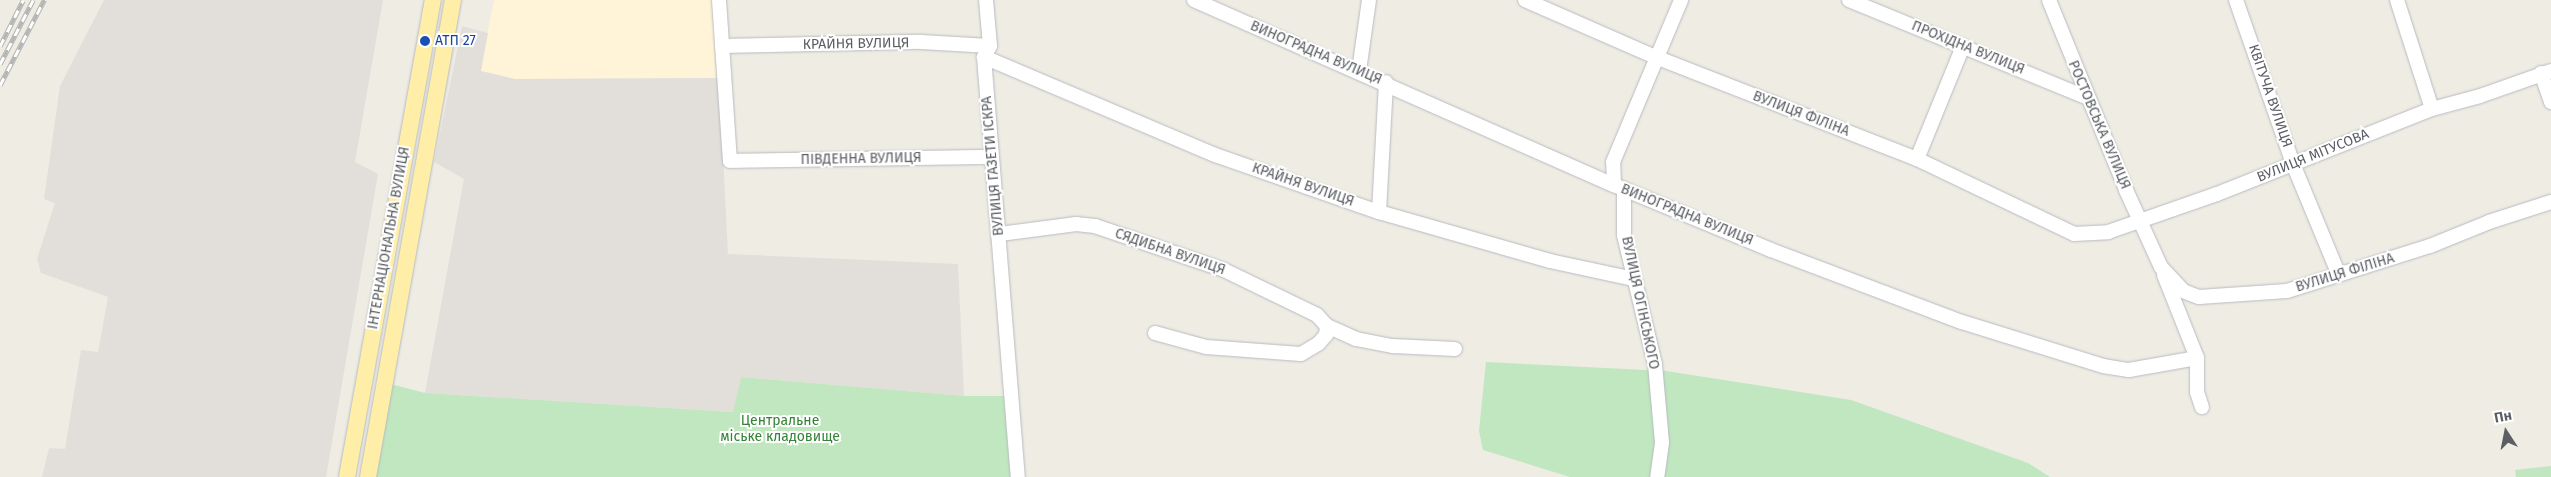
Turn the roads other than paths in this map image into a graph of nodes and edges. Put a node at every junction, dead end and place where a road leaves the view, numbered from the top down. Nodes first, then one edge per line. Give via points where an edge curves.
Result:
1 (433, 0) edge
2 (453, 0) edge
3 (718, 0) edge
4 (986, 0) edge
5 (1194, 0) edge
6 (1369, 0) edge
7 (1525, 0) edge
8 (1681, 0) edge
9 (1849, 0) edge
10 (2049, 0) edge
11 (2236, 0) edge
12 (2397, 0) edge
13 (722, 46) junction
14 (1963, 46) junction
15 (987, 52) junction
16 (1658, 58) junction
17 (1359, 71) junction
18 (2546, 72) edge
19 (1386, 82) junction
20 (2086, 97) junction
21 (2551, 102) edge
22 (2432, 109) junction
23 (992, 157) junction
24 (1917, 159) junction
25 (2293, 164) junction
26 (1619, 187) junction
27 (2551, 202) edge
28 (1379, 212) junction
29 (2140, 221) junction
30 (1000, 234) junction
31 (2074, 234) joint
32 (2154, 249) joint
33 (2161, 267) junction
34 (2339, 275) junction
35 (1633, 279) junction
36 (1327, 326) junction
37 (1155, 333) dead end
38 (1455, 350) dead end
39 (2197, 358) junction
40 (2202, 407) dead end
41 (348, 477) edge
42 (368, 477) edge
43 (1018, 477) edge
44 (1657, 477) edge

1 - 41 main road, ІНТЕРНАЦІОНАЛЬНА ВУЛИЦЯ
2 - 42 main road, ІНТЕРНАЦІОНАЛЬНА ВУЛИЦЯ
3 - 13 street
4 - 15 street, ВУЛИЦЯ ГАЗЕТИ ІСКРА
5 - 17 street, ВИНОГРАДНА ВУЛИЦЯ
6 - 17 street
7 - 16 street, ВУЛИЦЯ ФІЛІНА
8 - 16 street, ВУЛИЦЯ ОГІНСЬКОГО
9 - 14 street, ПРОХІДНА ВУЛИЦЯ
10 - 20 street, РОСТОВСЬКА ВУЛИЦЯ
11 - 25 street, КВІТУЧА ВУЛИЦЯ
12 - 22 street
13 - 15 street, КРАЙНЯ ВУЛИЦЯ via 921,42
13 - 23 street, ПІВДЕННА ВУЛИЦЯ via 730,161
14 - 20 street, ПРОХІДНА ВУЛИЦЯ
14 - 24 street
15 - 23 street, ВУЛИЦЯ ГАЗЕТИ ІСКРА
15 - 28 street, КРАЙНЯ ВУЛИЦЯ via 1215,155
16 - 24 street, ВУЛИЦЯ ФІЛІНА
16 - 26 street, ВУЛИЦЯ ОГІНСЬКОГО via 1613,162
17 - 19 street, ВИНОГРАДНА ВУЛИЦЯ
18 - 21 street
18 - 22 street, ВУЛИЦЯ МІТУСОВА
19 - 26 street, ВИНОГРАДНА ВУЛИЦЯ
19 - 28 street
20 - 29 street, РОСТОВСЬКА ВУЛИЦЯ
22 - 25 street, ВУЛИЦЯ МІТУСОВА
23 - 30 street, ВУЛИЦЯ ГАЗЕТИ ІСКРА
24 - 31 street, ВУЛИЦЯ ФІЛІНА
25 - 29 street, ВУЛИЦЯ МІТУСОВА
25 - 34 street, КВІТУЧА ВУЛИЦЯ
26 - 35 street, ВУЛИЦЯ ОГІНСЬКОГО
26 - 39 street, ВИНОГРАДНА ВУЛИЦЯ via 1771,250 1962,322 2072,358 2129,370
27 - 34 street, ВУЛИЦЯ ФІЛІНА
28 - 35 street, КРАЙНЯ ВУЛИЦЯ via 1550,261
29 - 31 street, ВУЛИЦЯ МІТУСОВА via 2108,232
29 - 32 street, РОСТОВСЬКА ВУЛИЦЯ
30 - 36 street, СЯДИБНА ВУЛИЦЯ via 1076,224 1095,226 1224,270 1317,315
30 - 43 street, ВУЛИЦЯ ГАЗЕТИ ІСКРА
32 - 33 street, ВУЛИЦЯ ФІЛІНА
33 - 34 street, ВУЛИЦЯ ФІЛІНА via 2183,290 2199,296 2287,291
33 - 39 street
35 - 44 street, ВУЛИЦЯ ОГІНСЬКОГО via 1655,364 1662,443
36 - 37 street via 1326,335 1319,343 1301,354 1206,347
36 - 38 street, СЯДИБНА ВУЛИЦЯ via 1356,339 1394,346
39 - 40 street via 2197,392

